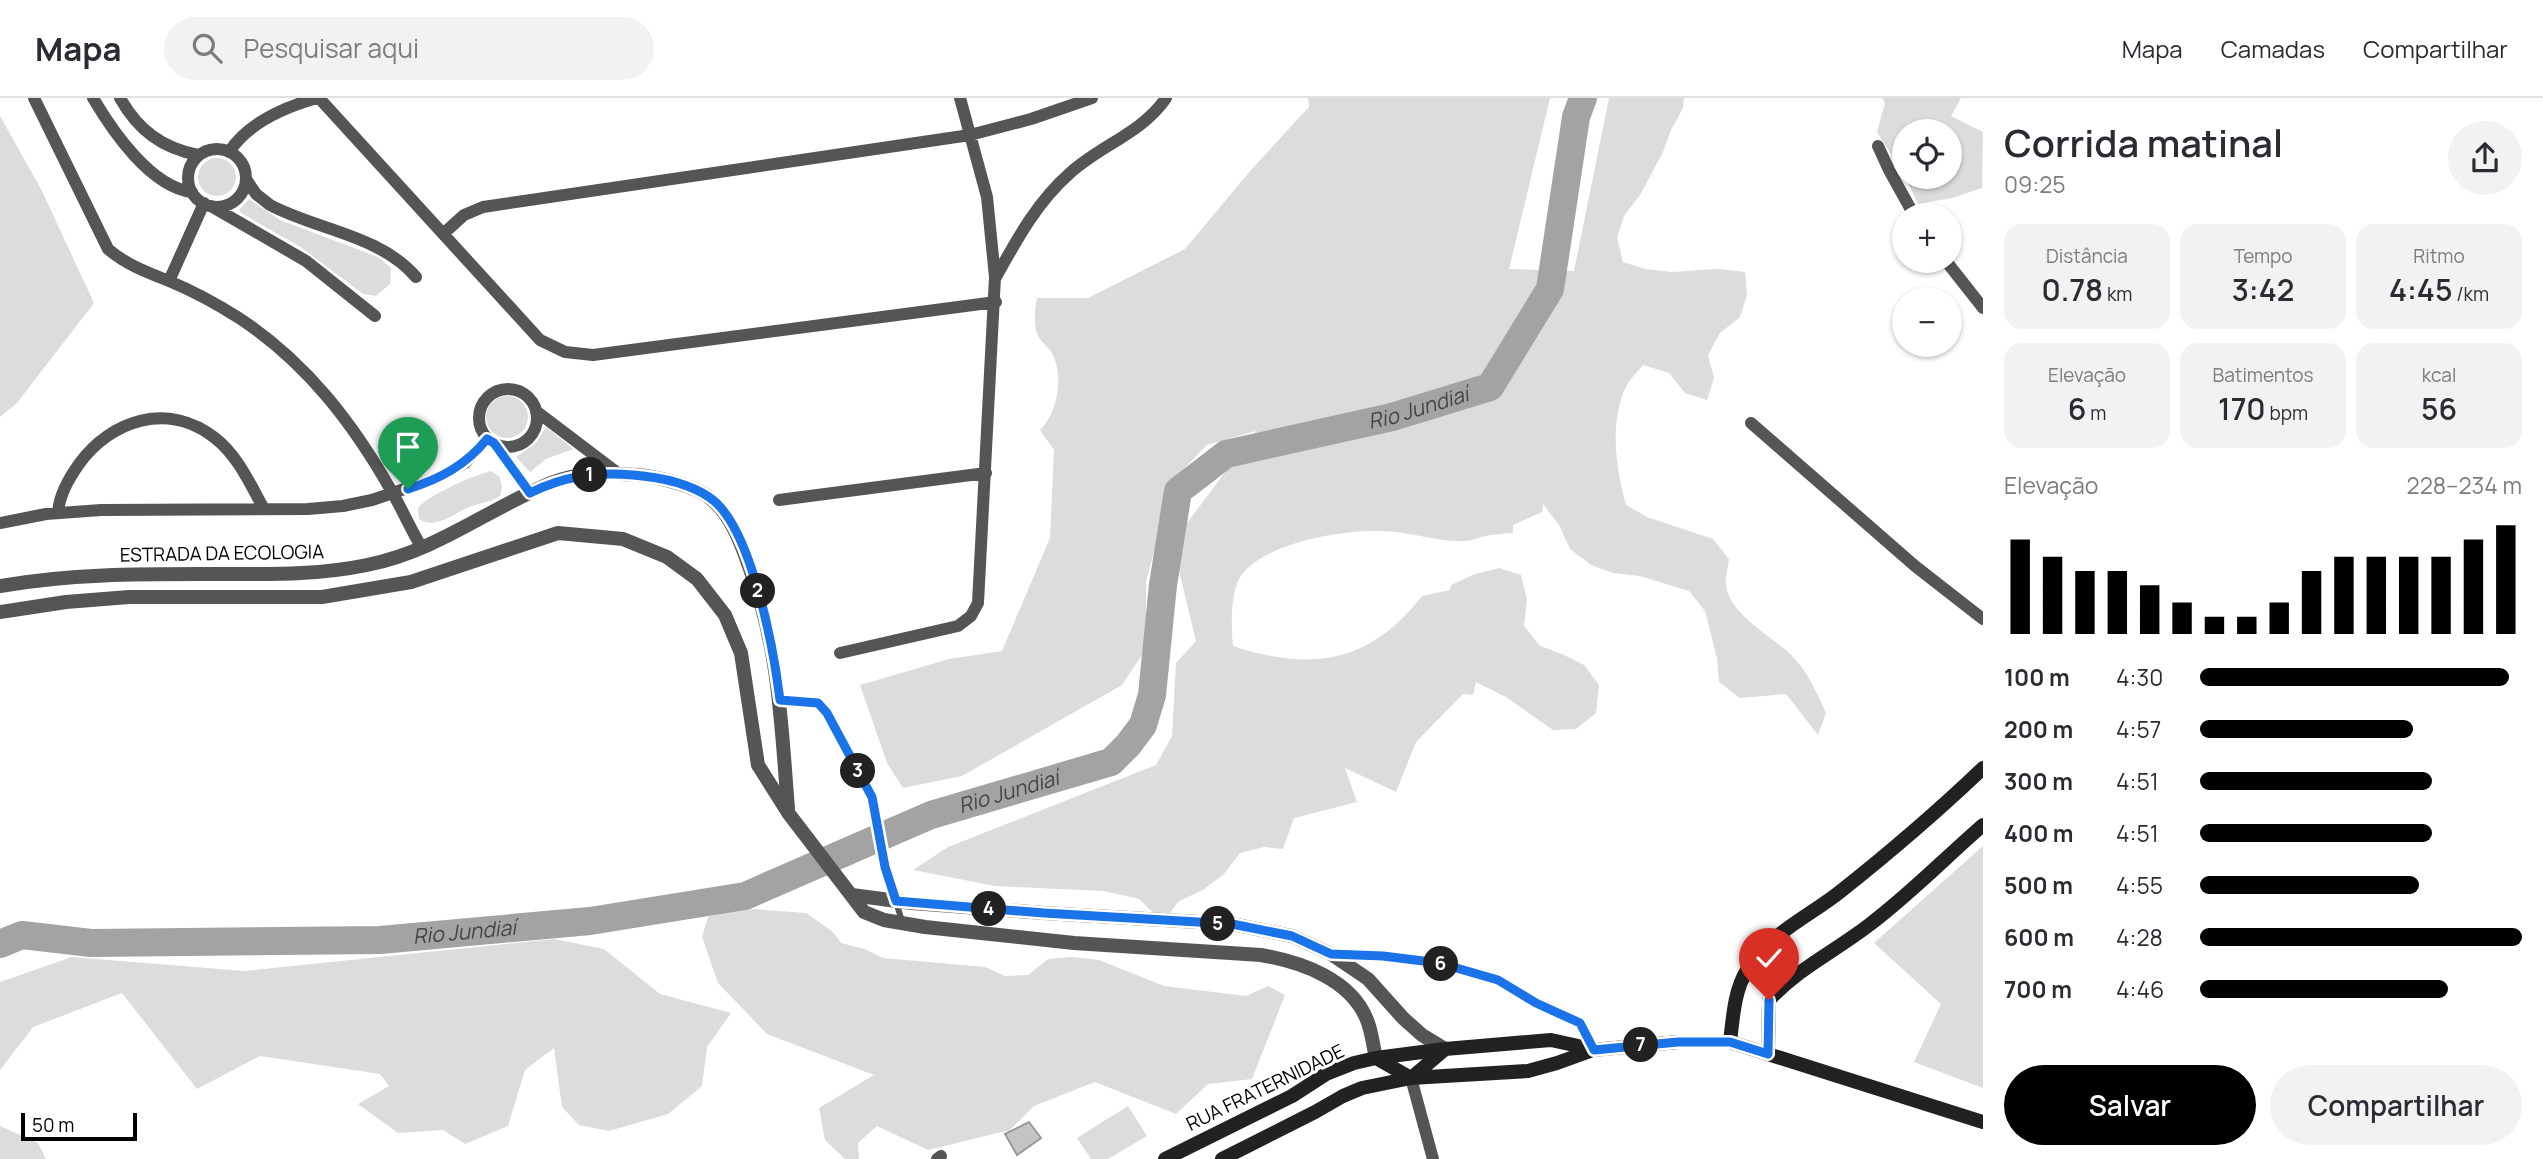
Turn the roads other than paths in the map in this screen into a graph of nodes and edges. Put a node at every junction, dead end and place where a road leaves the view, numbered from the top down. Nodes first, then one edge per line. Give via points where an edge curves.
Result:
1 (34, 98) edge
2 (93, 98) edge
3 (120, 98) edge
4 (318, 98) edge
5 (960, 98) edge
6 (1092, 98) edge
7 (1166, 98) edge
8 (970, 135) junction
9 (1878, 146) dead end
10 (229, 152) junction
11 (198, 155) junction
12 (246, 179) junction
13 (192, 192) junction
14 (1907, 203) edge
15 (208, 205) junction
16 (443, 234) junction
17 (1956, 273) edge
18 (415, 277) dead end
19 (995, 277) junction
20 (169, 281) junction
21 (996, 302) junction
22 (1983, 308) edge
23 (375, 316) dead end
24 (536, 411) junction
25 (1751, 423) dead end
26 (491, 441) junction
27 (986, 473) junction
28 (619, 474) junction
29 (392, 493) junction
30 (530, 493) junction
31 (779, 500) dead end
32 (264, 509) junction
33 (58, 513) junction
34 (0, 523) edge
35 (422, 548) junction
36 (0, 586) edge
37 (0, 612) edge
38 (1983, 619) edge
39 (840, 653) dead end
40 (780, 700) junction
41 (1983, 768) edge
42 (789, 814) junction
43 (1983, 825) edge
44 (852, 895) junction
45 (896, 901) junction
46 (903, 923) junction
47 (1331, 954) junction
48 (1730, 1042) junction
49 (1445, 1049) junction
50 (1594, 1050) junction
51 (1768, 1054) junction
52 (1376, 1058) junction
53 (1411, 1078) junction
54 (1983, 1122) edge
55 (1165, 1159) edge
56 (1222, 1159) edge
57 (1433, 1159) edge

1 - 20 street via 108,249 132,267
2 - 13 street via 142,163 178,191
3 - 11 street via 152,139
4 - 10 street via 270,117
4 - 16 street
5 - 8 street
6 - 8 street
7 - 19 street via 1157,113 1089,158 1048,194
8 - 16 street via 483,207 464,215
8 - 19 street via 987,197
9 - 14 street
10 - 11 street via 213,149
10 - 12 street via 242,163
11 - 13 street via 189,169
12 - 15 street via 235,200
12 - 18 street via 270,205 379,248
13 - 15 street
15 - 20 street
15 - 23 street via 306,261
16 - 21 street via 540,340 574,354
17 - 22 street
19 - 21 street
20 - 29 street via 237,317 299,365 354,431
21 - 27 street
24 - 26 street via 535,428 526,441 510,447
24 - 26 street via 521,392 497,391 480,408 479,425
24 - 28 street
25 - 38 street
26 - 29 street via 452,471
26 - 30 street
27 - 31 street
27 - 39 street via 979,596 971,616 950,629
28 - 30 street, ESTRADA DA ECOLOGIA via 554,481
28 - 40 street, ESTRADA DA ECOLOGIA via 661,478 710,498 730,522 762,602
29 - 32 street via 326,508
29 - 35 street
30 - 35 street, ESTRADA DA ECOLOGIA
32 - 33 street
32 - 33 street via 243,470 215,438 181,421 147,418 117,428 91,448 72,474
33 - 34 street
35 - 36 street, ESTRADA DA ECOLOGIA via 374,564 323,572 104,574
37 - 42 street via 129,597 322,597 411,582 558,533 623,539 667,557 697,579 725,615 741,653 758,765
40 - 42 street, ESTRADA DA ECOLOGIA
40 - 45 lane via 818,703 827,713 872,797
41 - 48 main road via 1920,826 1758,955 1740,986
42 - 44 street
43 - 51 main road via 1868,926 1815,960 1769,1000
44 - 45 street
44 - 46 street via 864,912
45 - 46 lane
45 - 47 street via 1232,924 1292,936
46 - 52 street via 1074,943 1185,948 1290,960 1328,977 1352,998 1367,1019
47 - 49 street via 1368,979 1403,1018
47 - 50 lane via 1439,963 1498,980 1580,1023
48 - 50 main road
48 - 51 main road
49 - 50 main road, RUA FRATERNIDADE via 1551,1040
49 - 52 main road, RUA FRATERNIDADE
49 - 53 main road
50 - 53 main road via 1528,1071
51 - 54 main road
52 - 53 main road
52 - 55 main road, RUA FRATERNIDADE via 1326,1074 1292,1096
53 - 56 main road via 1343,1096
53 - 57 street

